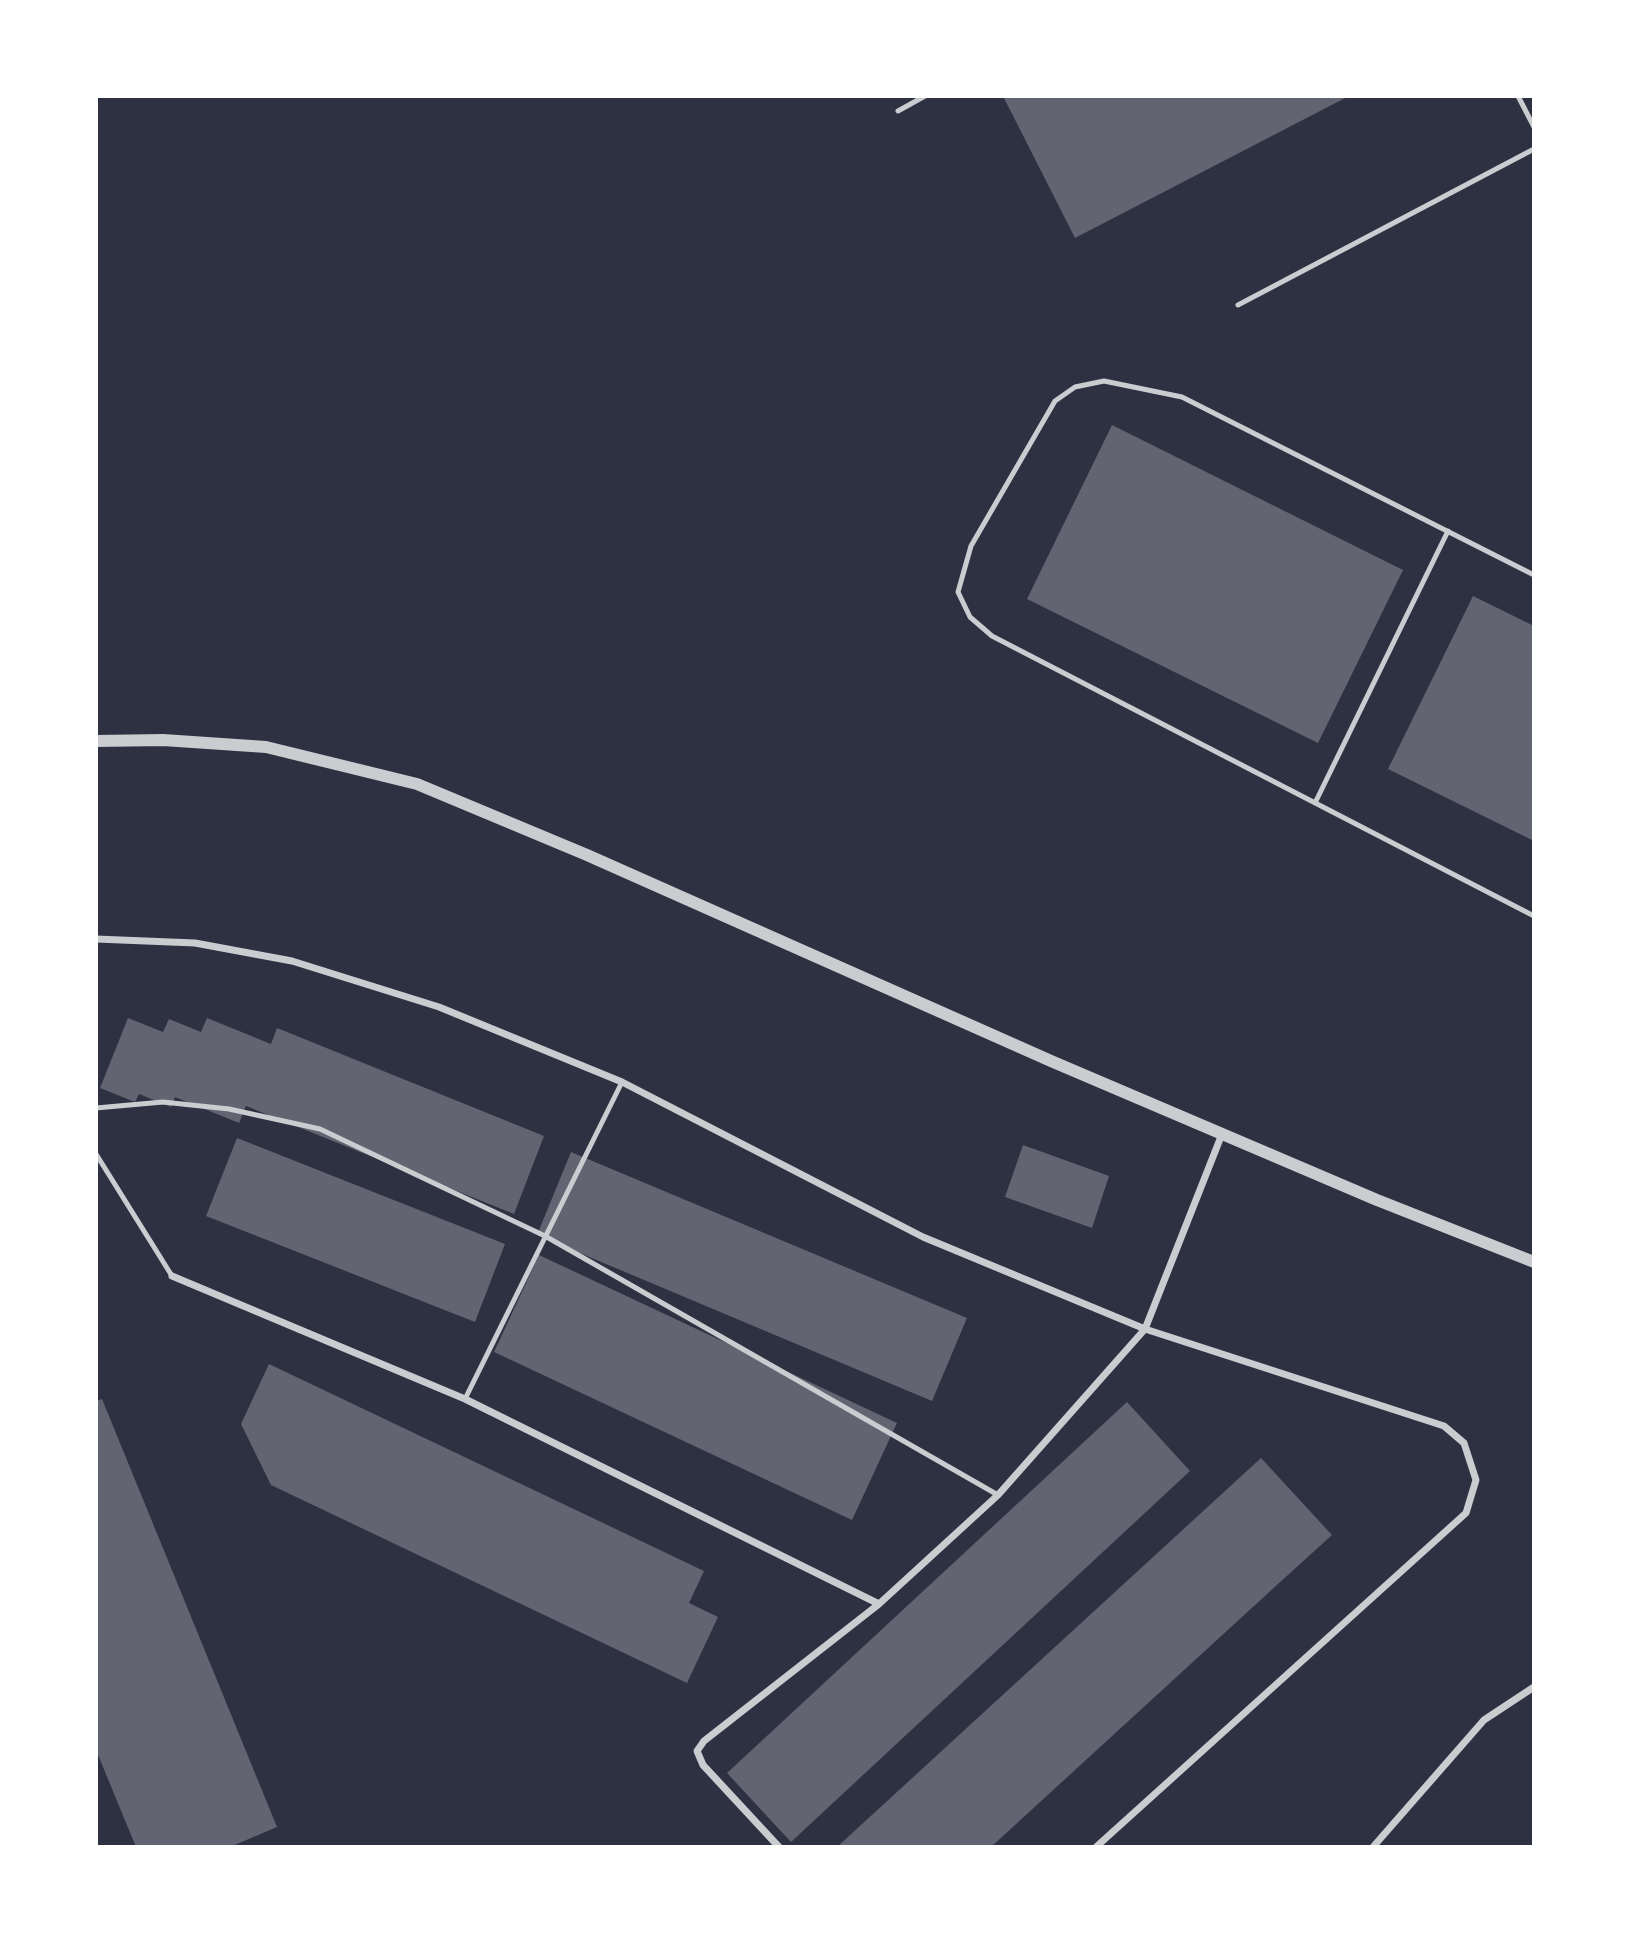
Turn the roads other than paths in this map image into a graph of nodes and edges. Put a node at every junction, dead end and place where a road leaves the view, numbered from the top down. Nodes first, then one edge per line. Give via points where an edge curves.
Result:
1 (925, 96) edge
2 (1518, 96) edge
3 (898, 111) dead end
4 (1534, 127) edge
5 (1534, 149) edge
6 (1238, 305) dead end
7 (1448, 531) junction
8 (1534, 575) edge
9 (96, 741) edge
10 (1315, 803) junction
11 (1534, 916) edge
12 (96, 939) edge
13 (622, 1082) junction
14 (96, 1108) edge
15 (1222, 1134) junction
16 (96, 1154) edge
17 (545, 1236) junction
18 (1534, 1262) edge
19 (172, 1276) joint
20 (1145, 1329) junction
21 (464, 1399) junction
22 (998, 1495) junction
23 (879, 1604) junction
24 (1534, 1686) edge
25 (779, 1847) edge
26 (1096, 1847) edge
27 (1373, 1847) edge

1 - 3 lane
2 - 4 lane
5 - 6 lane
7 - 8 lane
7 - 10 lane
7 - 10 lane via 1182,397 1104,381 1076,387 1055,401 971,547 958,592 970,617 992,636
9 - 15 street via 266,747 417,784
10 - 11 lane
12 - 13 street via 195,943 292,961 439,1007
13 - 17 lane
13 - 20 street via 923,1237
14 - 17 lane via 163,1102 229,1109 320,1129
15 - 18 street
15 - 20 street
16 - 19 lane
17 - 21 lane
17 - 22 lane
19 - 21 street
20 - 22 street
20 - 26 street via 1444,1426 1464,1443 1476,1480 1466,1513
21 - 23 street
22 - 23 street
23 - 25 street via 704,1741 697,1752
24 - 27 street via 1484,1720

